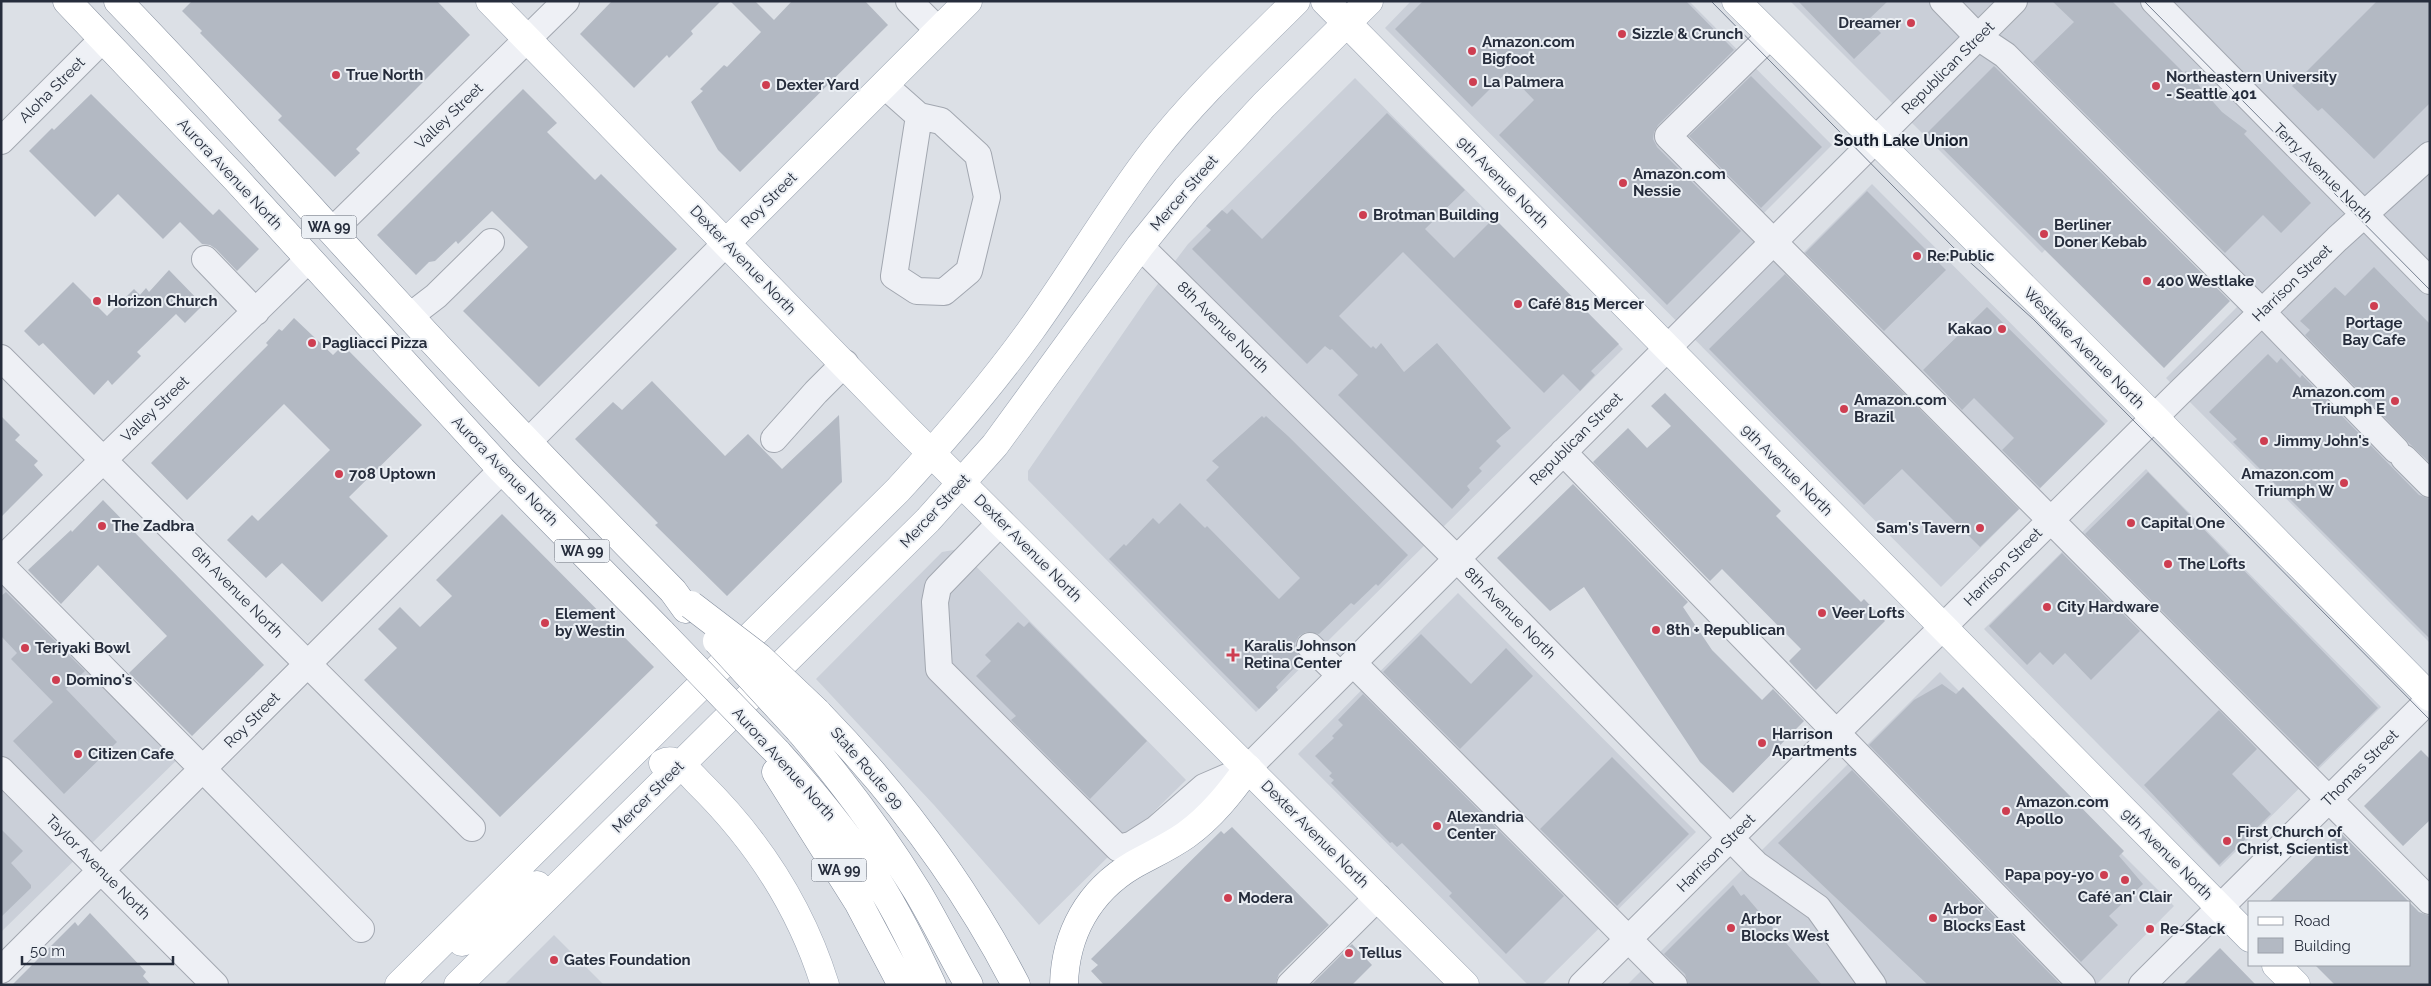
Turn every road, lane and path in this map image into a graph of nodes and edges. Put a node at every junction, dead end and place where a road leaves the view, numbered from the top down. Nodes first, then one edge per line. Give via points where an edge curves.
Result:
1 (67, 1) edge
2 (490, 1) edge
3 (566, 1) edge
4 (909, 1) edge
5 (968, 1) edge
6 (1296, 1) edge
7 (1325, 1) edge
8 (1369, 1) edge
9 (1736, 1) edge
10 (1942, 1) edge
11 (2014, 1) edge
12 (2154, 1) edge
13 (129, 5) edge
14 (1347, 24) junction
15 (938, 30) junction
16 (1770, 36) junction
17 (1978, 37) junction
18 (103, 39) junction
19 (527, 39) junction
20 (884, 85) junction
21 (919, 116) junction
22 (1876, 140) junction
23 (1, 141) edge
24 (2430, 155) edge
25 (2364, 215) junction
26 (332, 231) junction
27 (492, 242) dead end
28 (726, 243) junction
29 (1772, 243) junction
30 (1140, 246) junction
31 (309, 259) junction
32 (205, 260) dead end
33 (2430, 281) edge
34 (256, 312) junction
35 (2262, 312) junction
36 (410, 316) junction
37 (1667, 348) junction
38 (1, 358) edge
39 (845, 364) junction
40 (2154, 417) junction
41 (774, 439) dead end
42 (528, 442) junction
43 (1563, 452) junction
44 (932, 453) junction
45 (102, 460) junction
46 (502, 470) junction
47 (962, 483) junction
48 (2430, 484) edge
49 (2050, 520) junction
50 (1001, 522) junction
51 (1457, 559) junction
52 (1, 560) edge
53 (1, 565) edge
54 (1943, 627) junction
55 (1310, 646) dead end
56 (309, 663) junction
57 (1346, 669) junction
58 (2430, 698) edge
59 (808, 721) junction
60 (1837, 732) junction
61 (773, 756) junction
62 (680, 765) junction
63 (203, 768) junction
64 (1248, 768) junction
65 (1, 770) edge
66 (2329, 799) junction
67 (472, 828) dead end
68 (1730, 838) junction
69 (101, 870) junction
70 (1378, 897) junction
71 (2430, 901) edge
72 (2220, 909) junction
73 (361, 929) dead end
74 (2248, 936) edge
75 (1629, 939) junction
76 (2277, 966) edge
77 (1, 970) edge
78 (403, 982) edge
79 (215, 985) edge
80 (458, 985) edge
81 (825, 985) edge
82 (902, 985) edge
83 (932, 985) edge
84 (969, 985) edge
85 (1016, 985) edge
86 (1064, 985) edge
87 (1290, 985) edge
88 (1464, 985) edge
89 (1582, 985) edge
90 (1674, 985) edge
91 (1873, 985) edge
92 (2082, 985) edge
93 (2142, 985) edge
94 (2296, 985) edge

1 - 18 main road, Aurora Avenue North / WA 99
2 - 19 main road, Dexter Avenue North
3 - 19 street, Valley Street
4 - 15 street
5 - 15 main road, Roy Street
6 - 44 main road via 1200,97 1154,151 1026,337 965,417
7 - 14 main road, 9th Avenue North
8 - 14 main road, Mercer Street
9 - 16 main road, Westlake Avenue North
10 - 17 street
11 - 17 street, Republican Street
12 - 25 street, Terry Avenue North
13 - 26 main road, Aurora Avenue North / WA 99
14 - 30 main road, Mercer Street via 1229,142
14 - 37 main road, 9th Avenue North
15 - 20 main road, Roy Street
16 - 22 main road, Westlake Avenue North
16 - 29 street via 1668,136
17 - 22 street, Republican Street
17 - 35 street via 2004,55
18 - 23 street, Aloha Street
18 - 31 main road, Aurora Avenue North / WA 99
19 - 26 street, Valley Street
19 - 28 main road, Dexter Avenue North
20 - 21 street
20 - 28 main road, Roy Street
21 - 21 street via 894,276 916,291 944,292 969,272 987,197 978,155 941,121
22 - 29 street, Republican Street
22 - 40 main road, Westlake Avenue North
24 - 25 street, Harrison Street
25 - 33 street, Terry Avenue North
25 - 35 street, Harrison Street
26 - 36 main road, Aurora Avenue North / WA 99
27 - 36 street via 436,296
28 - 39 main road, Dexter Avenue North
28 - 42 street, Roy Street
29 - 37 street, Republican Street
29 - 49 street
30 - 47 main road, Mercer Street via 1036,392
30 - 51 street, 8th Avenue North
31 - 34 street, Valley Street
31 - 46 main road, Aurora Avenue North / WA 99
32 - 34 street
34 - 45 street, Valley Street
35 - 40 street, Harrison Street
35 - 48 street
36 - 42 main road, Aurora Avenue North / WA 99
37 - 43 street, Republican Street
37 - 54 main road, 9th Avenue North
38 - 45 street, 6th Avenue North
39 - 41 street
39 - 44 main road, Dexter Avenue North
40 - 49 street, Harrison Street
40 - 58 main road, Westlake Avenue North
42 - 59 main road, Aurora Avenue North / WA 99, bridge via 683,602
43 - 51 street, Republican Street
43 - 60 street
44 - 47 main road, Dexter Avenue North
44 - 78 main road
45 - 52 street, Valley Street
45 - 56 street, 6th Avenue North
46 - 56 street, Roy Street
46 - 61 main road, Aurora Avenue North / WA 99, bridge via 662,632
47 - 50 main road, Dexter Avenue North
47 - 62 main road, Mercer Street
49 - 54 street, Harrison Street
49 - 66 street
50 - 64 main road, Dexter Avenue North
50 - 64 street, Republican Street via 938,587 935,602 939,669 1118,848 1131,845 1156,829 1204,787
51 - 57 street, Republican Street
51 - 68 street, 8th Avenue North
53 - 63 street
54 - 60 street, Harrison Street
54 - 72 main road, 9th Avenue North
55 - 57 street
56 - 63 street, Roy Street
56 - 67 street, 6th Avenue North
57 - 64 street, Republican Street
57 - 75 street
58 - 66 street, Thomas Street
59 - 84 main road, Aurora Avenue North via 828,765 916,891
59 - 85 main road, State Route 99 via 871,771 931,846 984,926
60 - 68 street, Harrison Street
60 - 92 street
61 - 82 main road, WA 99
61 - 83 main road, Aurora Avenue North via 816,795 877,879
62 - 78 main road via 664,761 532,890 455,948
62 - 80 main road, Mercer Street
62 - 81 main road via 743,831 776,878 809,940
63 - 69 street, Roy Street
63 - 73 street
64 - 70 main road, Dexter Avenue North
64 - 86 main road via 1215,809 1186,835 1116,876 1100,890 1076,926 1067,954
65 - 69 street, Taylor Avenue North
66 - 71 street
66 - 72 street, Thomas Street
68 - 75 street, Harrison Street
68 - 91 street, 8th Avenue North via 1757,865 1818,908
69 - 77 street, Roy Street
69 - 79 street, Taylor Avenue North
70 - 87 street
70 - 88 main road, Dexter Avenue North
72 - 74 main road, 9th Avenue North
72 - 93 street, Thomas Street
75 - 89 street, Harrison Street
75 - 90 street
76 - 94 main road

